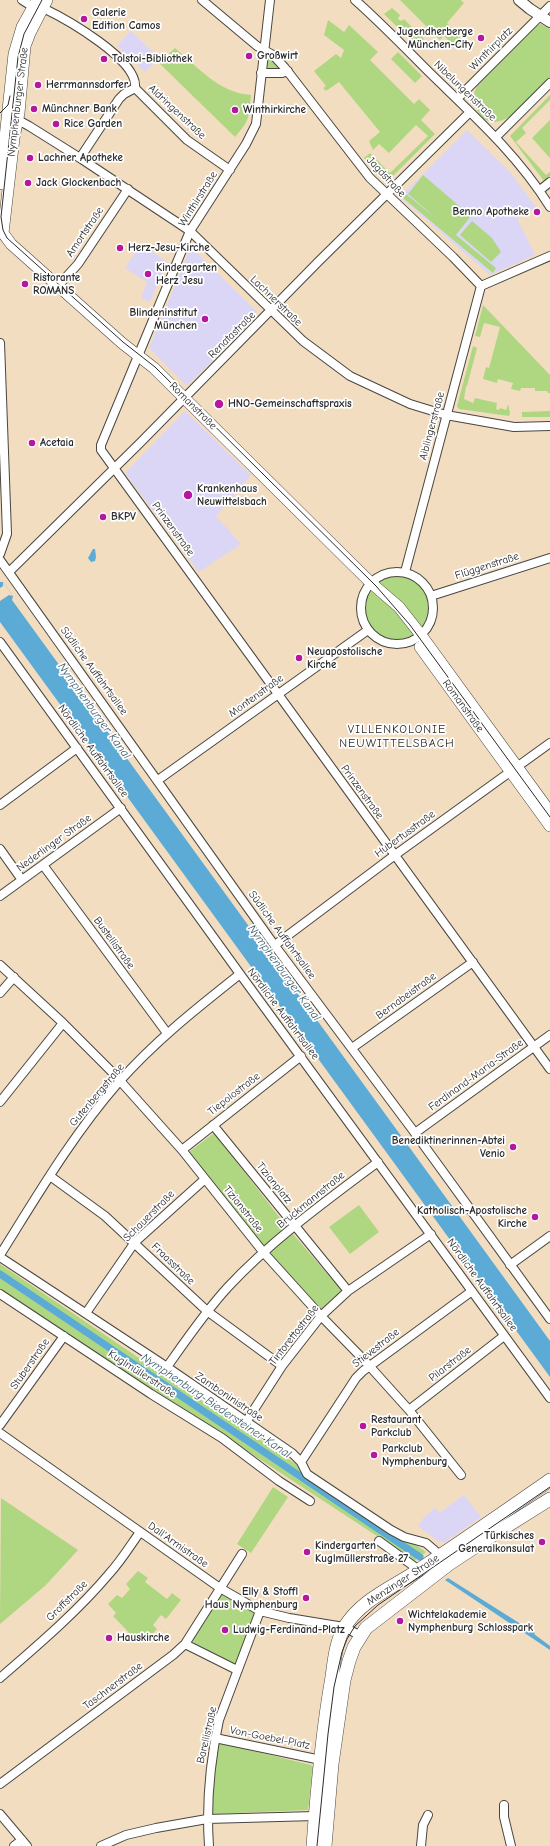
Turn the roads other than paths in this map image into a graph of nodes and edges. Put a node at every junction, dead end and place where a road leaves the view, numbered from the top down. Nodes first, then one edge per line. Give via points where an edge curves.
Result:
1 (22, 0) edge
2 (202, 0) edge
3 (270, 0) edge
4 (355, 0) edge
5 (519, 0) edge
6 (40, 4) edge
7 (550, 6) edge
8 (540, 16) junction
9 (550, 22) edge
10 (263, 50) junction
11 (288, 72) junction
12 (261, 73) junction
13 (550, 83) edge
14 (135, 88) junction
15 (457, 99) junction
16 (470, 112) junction
17 (3, 119) edge
18 (18, 120) junction
19 (496, 137) junction
20 (80, 158) junction
21 (230, 170) junction
22 (550, 182) edge
23 (0, 184) edge
24 (128, 189) junction
25 (540, 190) junction
26 (386, 195) junction
27 (550, 207) edge
28 (190, 231) junction
29 (1, 233) edge
30 (550, 256) edge
31 (58, 286) junction
32 (481, 286) junction
33 (271, 312) junction
34 (0, 343) edge
35 (138, 356) junction
36 (185, 398) junction
37 (446, 415) junction
38 (550, 426) edge
39 (115, 469) junction
40 (0, 554) edge
41 (550, 559) edge
42 (0, 560) edge
43 (9, 572) junction
44 (405, 572) junction
45 (373, 585) junction
46 (431, 596) junction
47 (368, 630) junction
48 (418, 637) junction
49 (0, 642) edge
50 (278, 694) junction
51 (550, 743) edge
52 (77, 748) junction
53 (514, 769) junction
54 (158, 780) junction
55 (0, 805) edge
56 (121, 808) junction
57 (550, 812) edge
58 (550, 826) edge
59 (0, 849) edge
60 (395, 855) junction
61 (43, 865) junction
62 (22, 880) junction
63 (0, 896) edge
64 (275, 945) junction
65 (473, 962) junction
66 (0, 965) edge
67 (240, 974) junction
68 (14, 977) junction
69 (0, 993) edge
70 (63, 1023) junction
71 (167, 1033) junction
72 (550, 1035) edge
73 (534, 1047) junction
74 (352, 1048) junction
75 (301, 1056) junction
76 (550, 1069) edge
77 (120, 1081) junction
78 (0, 1102) edge
79 (213, 1125) junction
80 (415, 1133) junction
81 (182, 1150) junction
82 (378, 1162) junction
83 (50, 1176) junction
84 (205, 1179) junction
85 (295, 1227) junction
86 (431, 1234) junction
87 (550, 1236) edge
88 (135, 1242) junction
89 (264, 1253) junction
90 (0, 1256) edge
91 (510, 1265) junction
92 (348, 1291) junction
93 (472, 1291) junction
94 (0, 1294) edge
95 (207, 1311) junction
96 (86, 1313) junction
97 (321, 1316) junction
98 (550, 1319) edge
99 (64, 1336) junction
100 (504, 1336) junction
101 (282, 1366) junction
102 (370, 1366) junction
103 (167, 1367) junction
104 (550, 1398) edge
105 (409, 1410) junction
106 (246, 1422) junction
107 (0, 1425) edge
108 (0, 1433) edge
109 (301, 1462) junction
110 (461, 1475) dead end
111 (550, 1480) edge
112 (550, 1499) edge
113 (310, 1501) dead end
114 (140, 1532) junction
115 (379, 1541) dead end
116 (242, 1554) dead end
117 (440, 1555) junction
118 (419, 1570) junction
119 (220, 1588) junction
120 (260, 1611) junction
121 (344, 1627) junction
122 (361, 1636) junction
123 (185, 1644) junction
124 (237, 1670) junction
125 (0, 1678) edge
126 (215, 1738) junction
127 (321, 1760) junction
128 (0, 1784) edge
129 (504, 1805) dead end
130 (0, 1814) edge
131 (428, 1815) dead end
132 (315, 1816) junction
133 (207, 1819) junction
134 (25, 1843) edge
135 (14, 1846) edge
136 (101, 1846) edge
137 (209, 1846) edge
138 (313, 1846) edge
139 (325, 1846) edge
140 (421, 1846) edge
141 (511, 1846) edge

1 - 6 street, Aldringenstraße
2 - 10 street, Jagdstraße
3 - 10 street, Winthirstraße
4 - 15 street, Nibelungenstraße
5 - 8 street
6 - 14 street, Aldringenstraße via 92,35 129,69 135,77
6 - 17 main road, Nymphenburger Straße via 17,41
6 - 18 main road, Nymphenburger Straße via 25,46
7 - 8 street
8 - 9 street
8 - 15 street, Winthirplatz
10 - 11 street, Jagdstraße via 273,54
10 - 12 street, Winthirstraße
11 - 12 street
11 - 26 street, Jagdstraße
12 - 21 street, Winthirstraße via 256,124
13 - 19 street
14 - 20 street via 119,99
14 - 21 street, Aldringenstraße via 187,140
15 - 16 street, Nibelungenstraße
16 - 19 street, Nibelungenstraße
16 - 26 street, Renatastraße
17 - 18 street
17 - 23 main road, Nymphenburger Straße
18 - 20 street, Lachnerstraße
18 - 29 main road, Nymphenburger Straße via 14,132
19 - 25 street, Nibelungenstraße
20 - 24 street, Lachnerstraße
21 - 28 street, Winthirstraße
22 - 25 street
24 - 28 street, Lachnerstraße
24 - 31 street, Amortstraße via 78,264
25 - 27 street, Nibelungenstraße
26 - 32 street, Jagdstraße
26 - 33 street, Renatastraße
28 - 33 street, Lachnerstraße
28 - 35 street, Winthirstraße
29 - 31 main road, Romanstraße
30 - 32 street
31 - 35 main road, Romanstraße
32 - 37 street, Aiblingerstraße
33 - 36 street, Renatastraße
33 - 37 street, Lachnerstraße via 303,341 350,376 410,404
34 - 40 street via 7,534
35 - 36 main road, Romanstraße
35 - 39 street, Winthirstraße via 101,445 101,450
36 - 39 street, Renatastraße
36 - 45 main road, Romanstraße
37 - 38 street, Lachnerstraße via 507,426
37 - 44 street, Aiblingerstraße
39 - 43 street, Renatastraße
39 - 50 street, Prinzenstraße
41 - 46 street, Flüggenstraße
42 - 43 street, Südliche Auffahrtsallee
43 - 54 street, Südliche Auffahrtsallee
44 - 45 street via 384,573
44 - 46 street via 421,580
45 - 47 street via 364,593 360,605 362,618
45 - 48 main road, Romanstraße via 382,599
46 - 48 street via 432,616 427,628
47 - 48 street via 378,639 390,644 404,644
47 - 50 street, Montenstraße
48 - 53 main road, Romanstraße
49 - 52 street, Nördliche Auffahrtsallee
50 - 54 street, Montenstraße
50 - 60 street, Prinzenstraße
51 - 53 street, Hubertusstraße
52 - 55 street
52 - 56 street, Nördliche Auffahrtsallee
53 - 57 main road, Romanstraße
53 - 58 main road, Romanstraße
53 - 60 street, Hubertusstraße
54 - 64 street, Südliche Auffahrtsallee
56 - 61 street, Nederlinger Straße
56 - 67 street, Nördliche Auffahrtsallee
59 - 62 street
60 - 64 street, Hubertusstraße
60 - 65 street, Prinzenstraße
61 - 62 street, Nederlinger Straße
61 - 71 street, Bustellistraße
62 - 63 street, Nederlinger Straße
64 - 74 street, Südliche Auffahrtsallee
65 - 73 street, Prinzenstraße
65 - 74 street, Bernabeistraße
66 - 68 street, Tizianstraße
67 - 71 street, Gutenbergstraße
67 - 75 street, Nördliche Auffahrtsallee
68 - 69 street
68 - 70 street, Tizianstraße
70 - 77 street, Tizianstraße
70 - 78 street
71 - 77 street, Gutenbergstraße
72 - 73 street, Ferdinand-Maria-Straße
73 - 76 street, Prinzenstraße
73 - 80 street, Ferdinand-Maria-Straße
74 - 80 street, Südliche Auffahrtsallee
75 - 79 street, Tiepolostraße
75 - 82 street, Nördliche Auffahrtsallee
77 - 81 street, Tizianstraße
77 - 83 street, Gutenbergstraße via 86,1123
79 - 81 street, Tiepolostraße
79 - 85 street, Tizianplatz
80 - 91 street, Südliche Auffahrtsallee
81 - 84 street, Tizianstraße
82 - 85 street, Bruckmannstraße
82 - 86 street, Nördliche Auffahrtsallee
83 - 88 street, Fraasstraße
83 - 90 street, Gutenbergstraße
84 - 88 street, Schauerstraße
84 - 89 street, Tizianstraße
85 - 89 street, Bruckmannstraße
85 - 92 street, Tizianplatz
86 - 92 street, Tintorettostraße
86 - 93 street, Nördliche Auffahrtsallee
87 - 91 street
88 - 95 street, Fraasstraße
88 - 96 street, Schauerstraße
89 - 95 street, Bruckmannstraße
89 - 97 street, Tizianstraße
90 - 96 street, Zamboninistraße
91 - 98 street, Südliche Auffahrtsallee
92 - 97 street, Tintorettostraße
93 - 100 street, Nördliche Auffahrtsallee
93 - 102 street, Stievestraße
94 - 99 street, Kuglmüllerstraße
95 - 101 street, Fraasstraße
95 - 103 street, Bruckmannstraße
96 - 103 street, Zamboninistraße
97 - 101 street, Tintorettostraße
97 - 102 street, Tizianstraße
99 - 107 street, Stuberstraße
99 - 113 street, Kuglmüllerstraße via 222,1438
100 - 104 street, Nördliche Auffahrtsallee
100 - 105 street, Pilarstraße
101 - 106 street, Tintorettostraße
102 - 105 street, Tizianstraße
102 - 109 street, Stievestraße via 356,1378
103 - 106 street, Zamboninistraße
105 - 110 street, Tizianstraße
106 - 109 street, Zamboninistraße
108 - 114 street, Dall'Armistraße
109 - 117 street, Zamboninistraße via 307,1474 392,1530 404,1537 426,1543
111 - 117 main road, Menzinger Straße
112 - 122 main road, Menzinger Straße via 450,1564 380,1616
114 - 119 street, Dall'Armistraße
114 - 125 street, Groffstraße via 123,1558 91,1594
115 - 118 street
116 - 119 street, Taschnerstraße
117 - 118 main road, Menzinger Straße
118 - 121 main road, Menzinger Straße via 366,1603 354,1613
119 - 120 street, Dall'Armistraße
119 - 123 street, Taschnerstraße
120 - 121 street, Dall'Armistraße
120 - 124 street, Barellistraße
121 - 122 street, Dall'Armistraße
121 - 127 main road, Menzinger Straße via 332,1674
122 - 139 main road, Menzinger Straße via 349,1661 344,1680 332,1764
123 - 124 street
123 - 128 street, Taschnerstraße
124 - 126 street, Barellistraße
126 - 127 street, Von-Goebel-Platz
126 - 133 street, Barellistraße via 209,1777
127 - 132 main road, Menzinger Straße
129 - 141 street via 504,1817
130 - 134 street
131 - 140 street via 423,1825
132 - 133 street
132 - 138 main road, Menzinger Straße
133 - 136 street via 126,1835
133 - 137 street, Barellistraße
134 - 135 street

